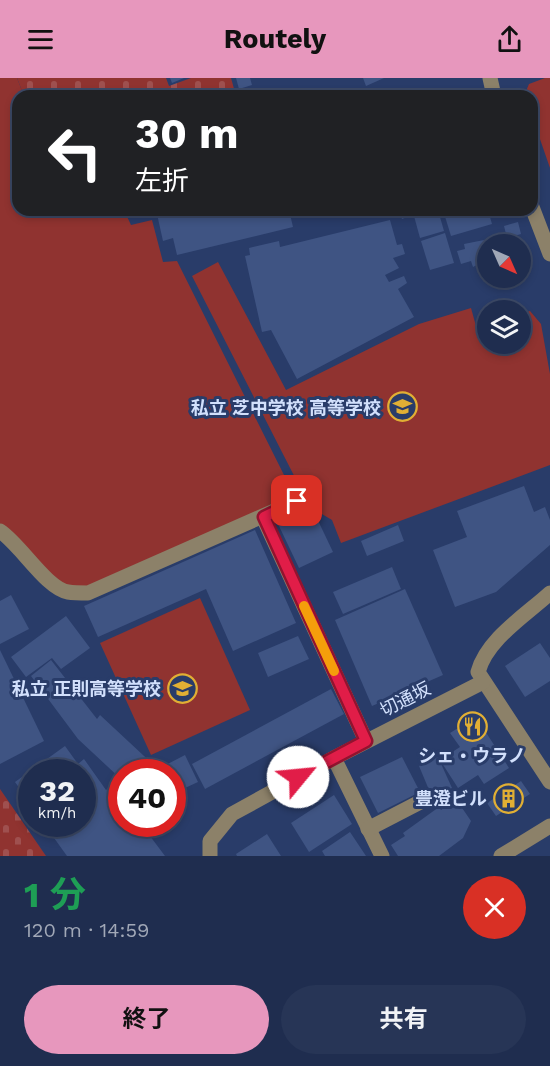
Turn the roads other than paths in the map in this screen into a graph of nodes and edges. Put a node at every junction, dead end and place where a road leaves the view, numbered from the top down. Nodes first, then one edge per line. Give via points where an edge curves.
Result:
1 (535, 216) edge
2 (550, 254) edge
3 (297, 501) dead end
4 (264, 517) junction
5 (0, 531) edge
6 (550, 593) edge
7 (483, 682) junction
8 (366, 741) junction
9 (334, 758) junction
10 (550, 782) edge
11 (424, 800) dead end
12 (550, 826) edge
13 (368, 829) junction
14 (210, 856) edge
15 (382, 856) edge
16 (501, 856) edge

1 - 2 street
3 - 4 street
4 - 5 street via 88,593 66,592 47,579 14,541
4 - 8 street
6 - 7 street via 486,654 478,672
7 - 8 street, 切通坂
7 - 10 street
8 - 9 street, 切通坂
9 - 13 street
9 - 14 street, 切通坂 via 232,814 210,841
11 - 13 street
12 - 16 street
13 - 15 street

